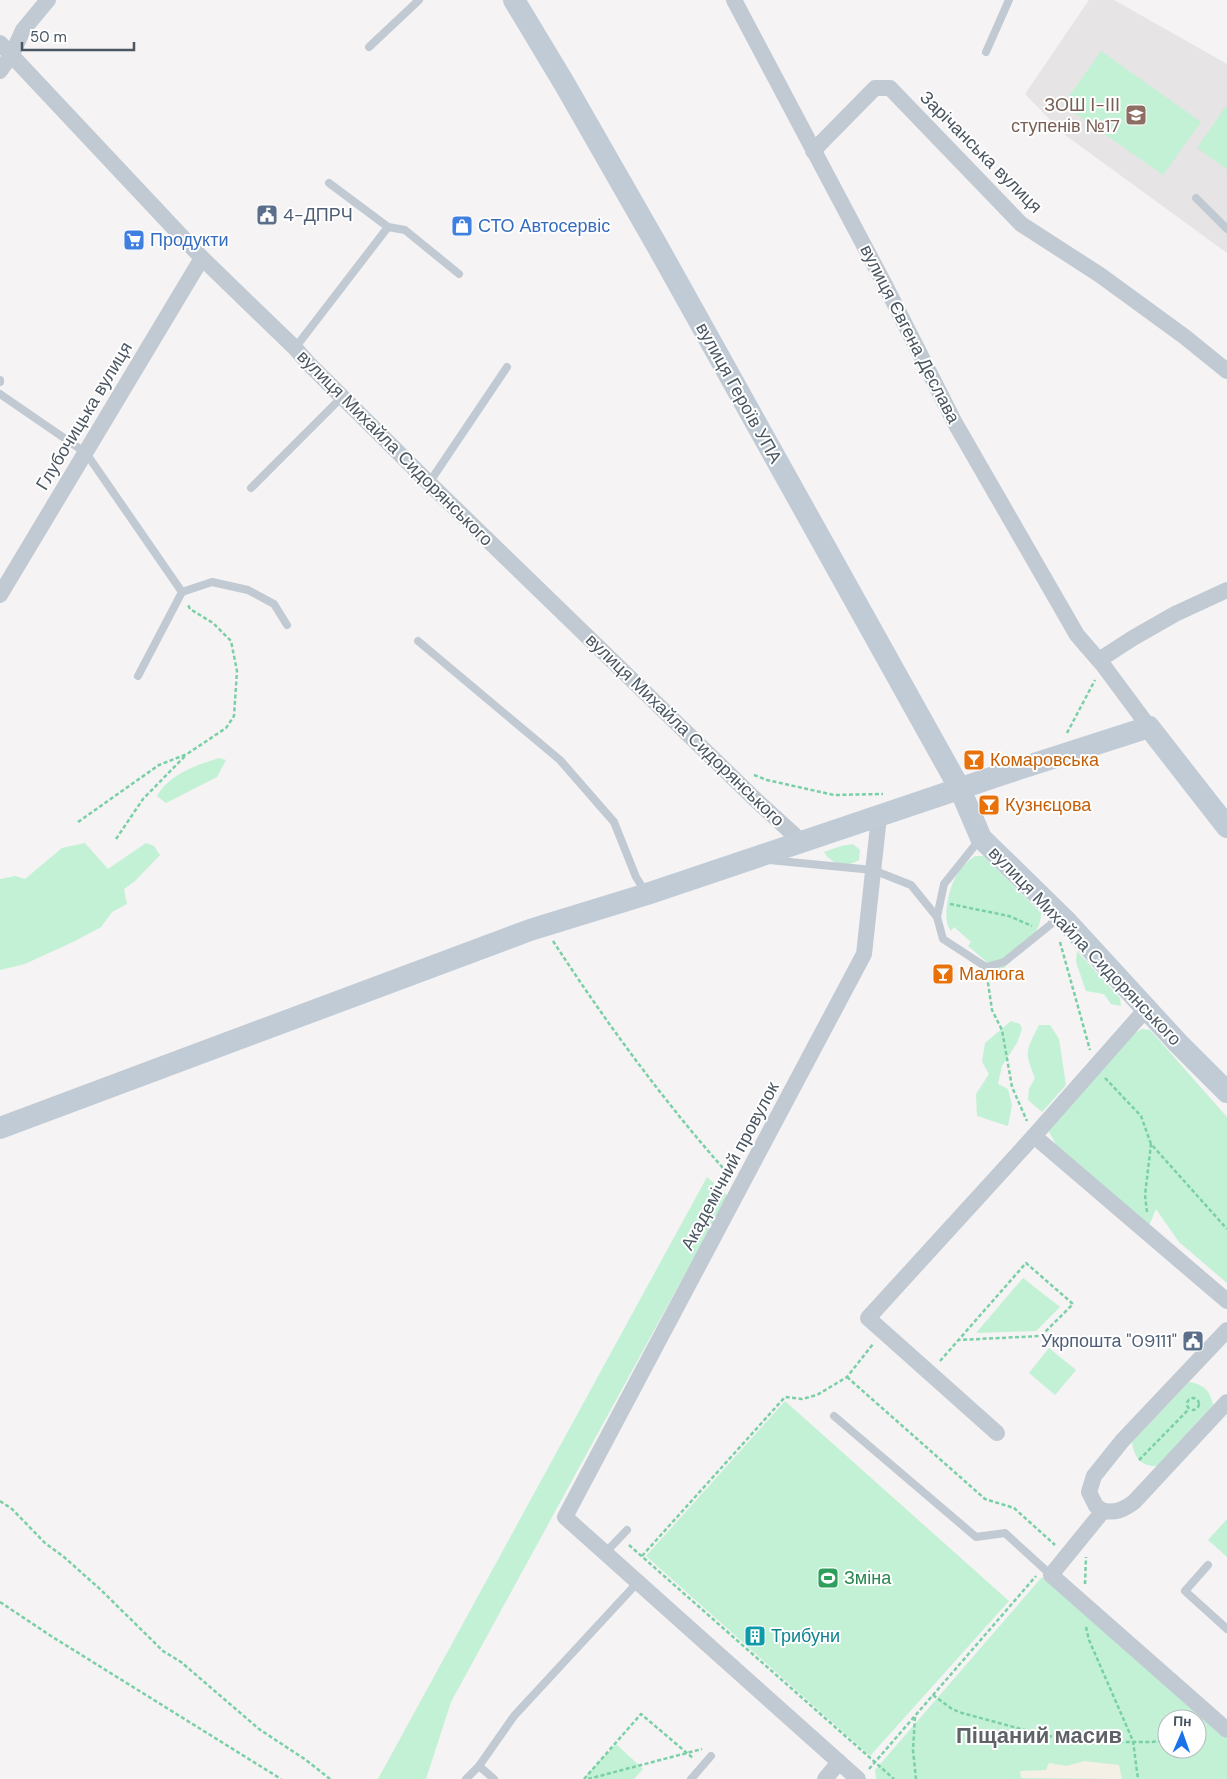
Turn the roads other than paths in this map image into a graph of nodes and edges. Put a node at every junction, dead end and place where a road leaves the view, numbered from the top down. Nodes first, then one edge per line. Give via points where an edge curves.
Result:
1 (48, 0) edge
2 (420, 0) edge
3 (514, 0) edge
4 (734, 0) edge
5 (1009, 0) edge
6 (369, 47) dead end
7 (6, 48) edge
8 (986, 52) dead end
9 (0, 71) edge
10 (813, 151) junction
11 (330, 183) dead end
12 (1196, 198) dead end
13 (388, 227) junction
14 (1227, 230) edge
15 (202, 258) junction
16 (459, 274) dead end
17 (295, 348) junction
18 (507, 367) dead end
19 (1227, 371) edge
20 (0, 394) edge
21 (342, 397) junction
22 (86, 452) junction
23 (429, 483) junction
24 (251, 488) dead end
25 (1227, 590) edge
26 (182, 592) junction
27 (0, 594) edge
28 (287, 625) dead end
29 (418, 641) dead end
30 (1101, 663) junction
31 (138, 676) dead end
32 (1149, 727) junction
33 (960, 789) junction
34 (879, 817) junction
35 (1227, 827) edge
36 (981, 838) junction
37 (802, 842) junction
38 (752, 859) junction
39 (873, 870) junction
40 (647, 894) junction
41 (937, 917) junction
42 (1054, 920) junction
43 (1146, 1008) junction
44 (1227, 1092) edge
45 (0, 1128) edge
46 (1034, 1136) junction
47 (1227, 1301) edge
48 (1227, 1330) edge
49 (1227, 1402) edge
50 (834, 1416) dead end
51 (997, 1433) dead end
52 (1098, 1518) junction
53 (627, 1530) dead end
54 (605, 1553) junction
55 (1208, 1565) dead end
56 (1047, 1572) junction
57 (638, 1582) junction
58 (1227, 1629) edge
59 (1227, 1730) edge
60 (711, 1756) road end
61 (839, 1762) junction
62 (479, 1766) junction
63 (861, 1776) edge
64 (466, 1779) edge
65 (494, 1779) edge
66 (691, 1779) edge
67 (825, 1779) edge

1 - 7 street
2 - 6 lane
3 - 33 street, вулиця Героїв УПА via 654,241
4 - 10 street, вулиця Євгена Деслава
5 - 8 lane
7 - 9 street
7 - 15 street, вулиця Михайла Сидорянського
10 - 19 street, Зарічанська вулиця via 875,88 890,88 1021,224 1100,275
10 - 30 street, вулиця Євгена Деслава via 955,423 1077,635
11 - 13 lane
12 - 14 lane
13 - 16 lane via 406,230
13 - 17 lane
15 - 17 street, вулиця Михайла Сидорянського
15 - 22 street, Глубочицька вулиця
17 - 21 street, вулиця Михайла Сидорянського
18 - 23 lane
20 - 22 lane
21 - 23 street, вулиця Михайла Сидорянського
21 - 24 lane
22 - 26 lane
22 - 27 street, Глубочицька вулиця
23 - 37 street, вулиця Михайла Сидорянського
25 - 30 street via 1133,638
26 - 28 lane via 212,582 248,590 274,604
26 - 31 lane
29 - 40 lane via 560,760 614,822 636,877
30 - 32 street, вулиця Євгена Деслава
32 - 33 street
32 - 35 street, вулиця Євгена Деслава
33 - 34 street
33 - 36 street, вулиця Михайла Сидорянського
34 - 37 street
34 - 39 street, Академічний провулок
36 - 41 lane via 944,884
36 - 42 street, вулиця Михайла Сидорянського
37 - 38 street
38 - 39 lane
38 - 40 street
39 - 41 lane via 911,885
39 - 54 street, Академічний провулок via 864,954 565,1518
40 - 45 street via 534,925
41 - 42 lane via 943,939 986,968 1004,962
42 - 43 street, вулиця Михайла Сидорянського
43 - 44 street, вулиця Михайла Сидорянського
43 - 46 street
46 - 47 street
46 - 51 street via 868,1318
48 - 52 street via 1122,1441 1094,1476 1089,1492
49 - 52 street via 1134,1502 1123,1510
50 - 56 lane via 976,1537 1005,1533
52 - 56 street
53 - 54 lane
54 - 57 street
55 - 58 lane via 1186,1591
56 - 59 street
57 - 61 street
57 - 62 lane via 514,1716
60 - 66 lane
61 - 63 street
61 - 67 street
62 - 64 lane
62 - 65 lane

